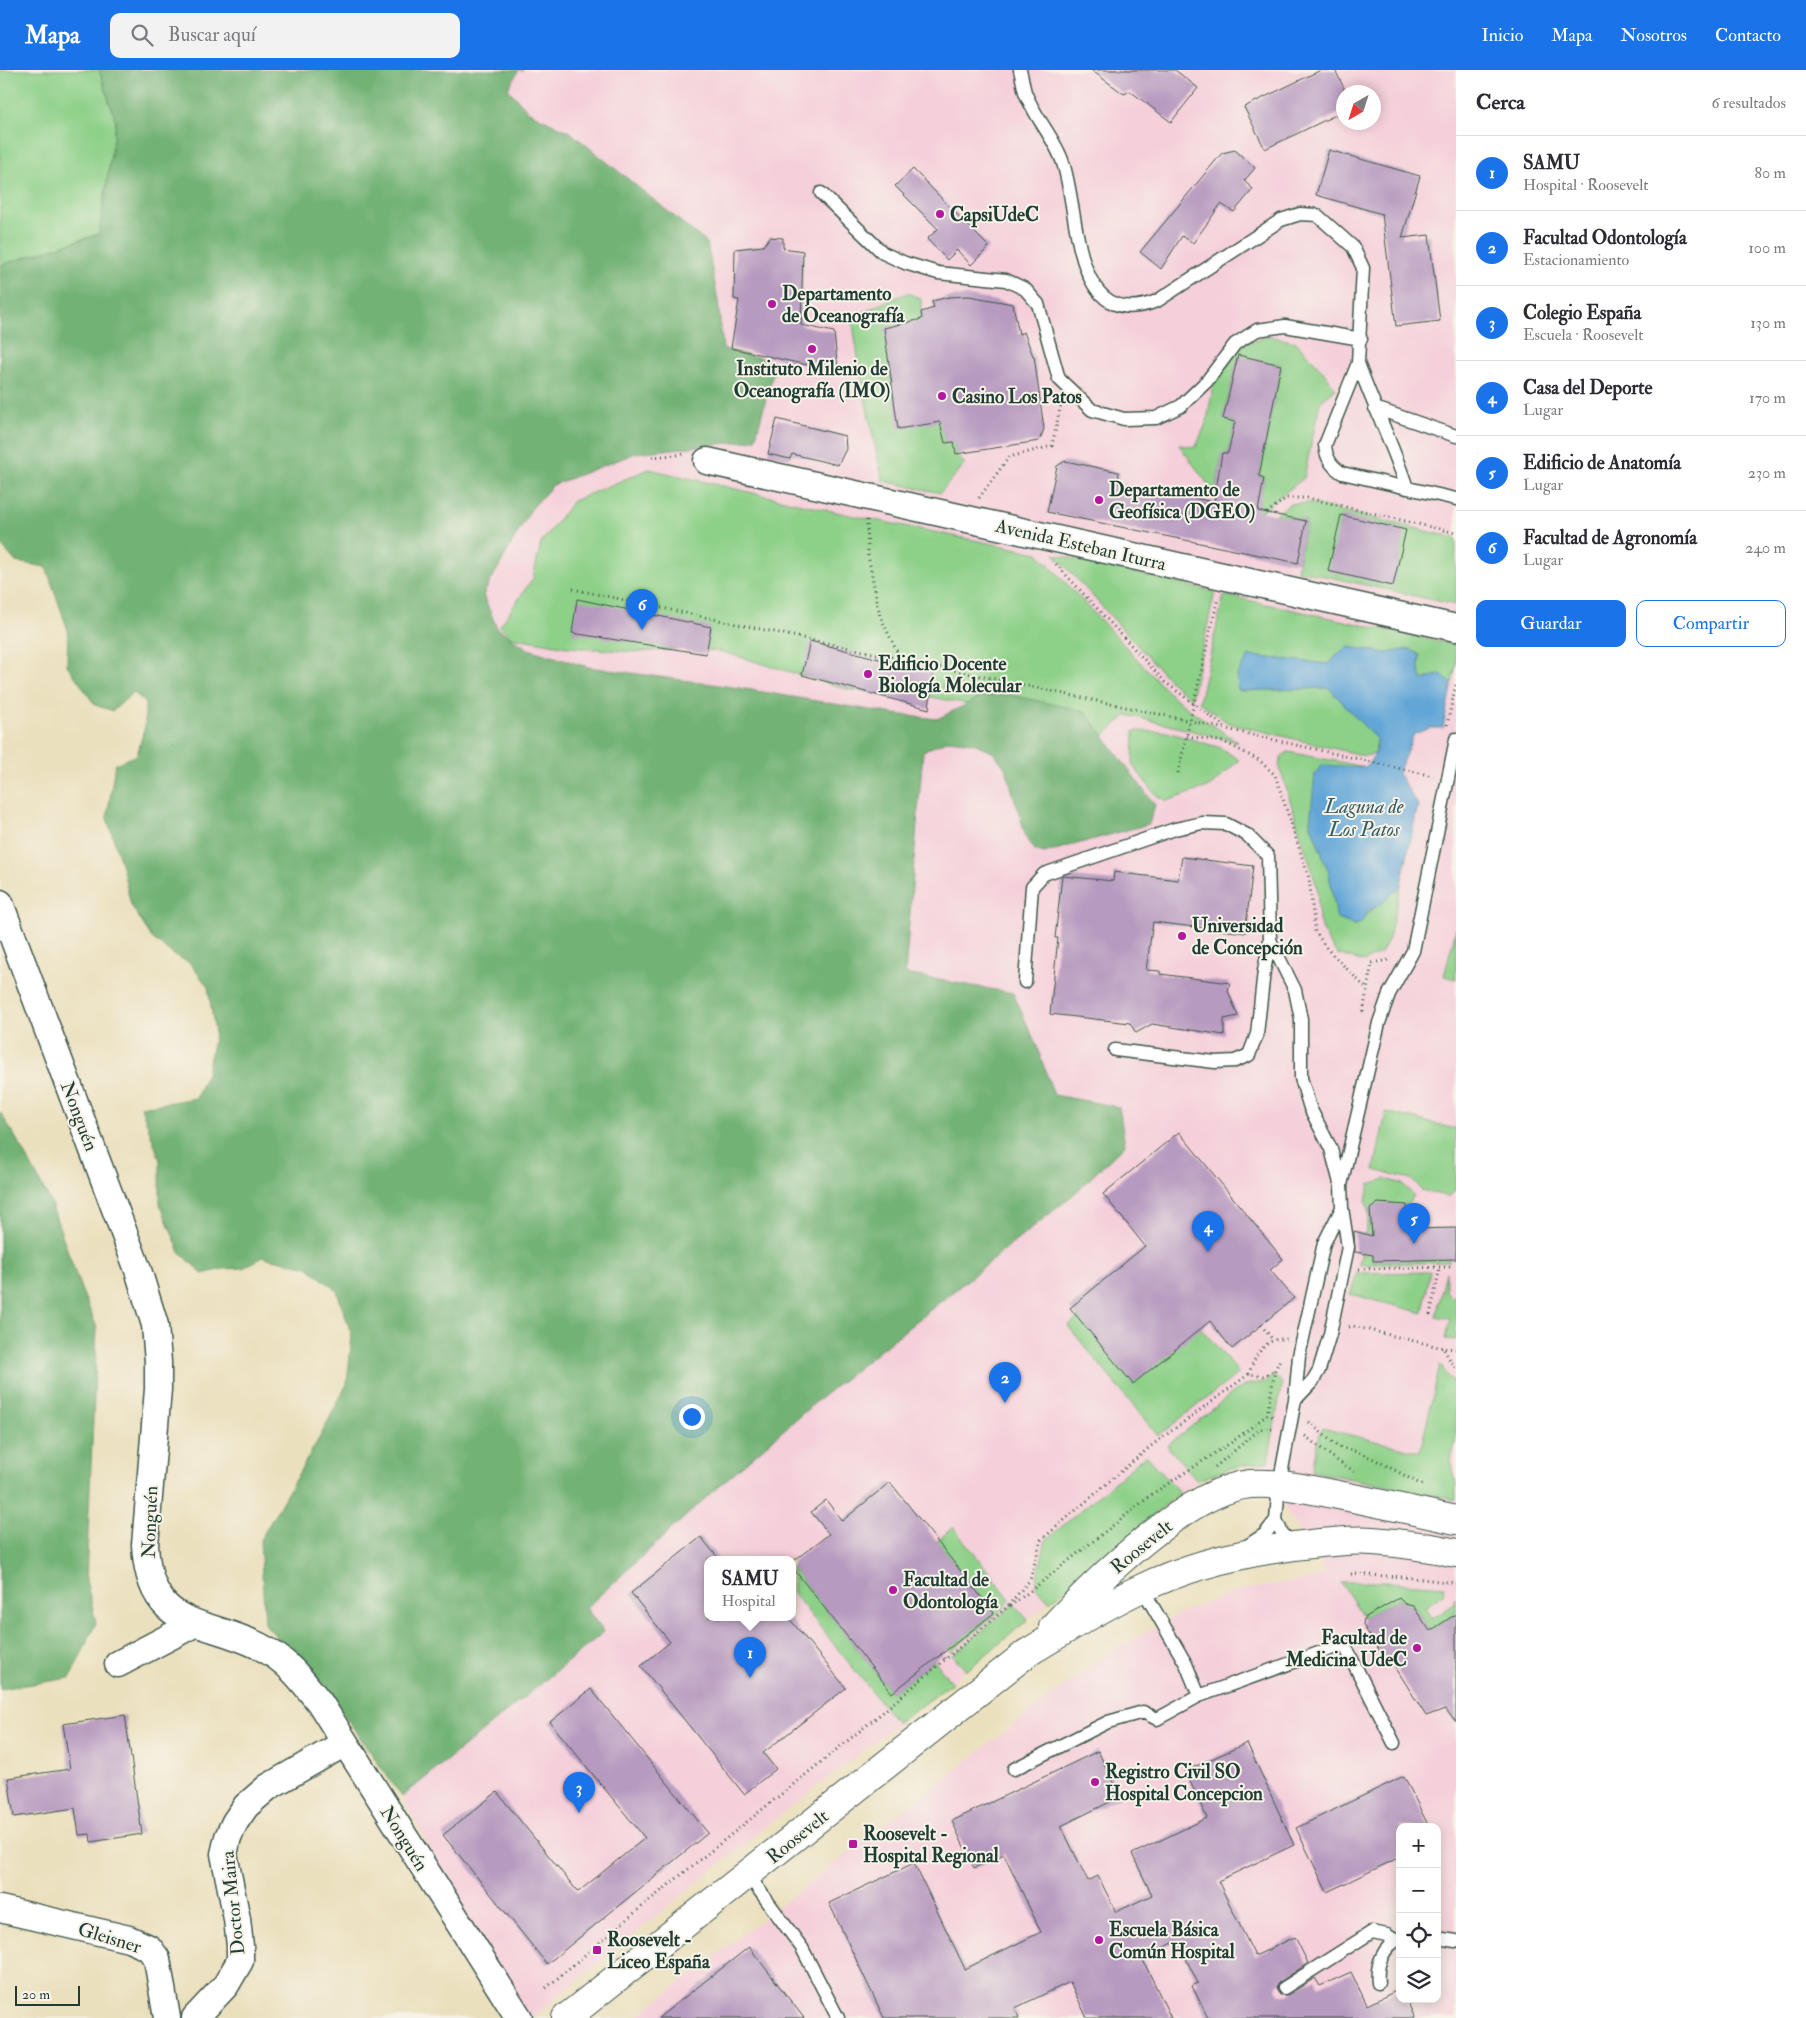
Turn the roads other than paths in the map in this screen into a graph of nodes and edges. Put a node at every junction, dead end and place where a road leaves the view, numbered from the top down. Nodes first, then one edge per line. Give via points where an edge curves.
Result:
1 (1020, 70) edge
2 (821, 193) dead end
3 (1360, 339) junction
4 (1358, 363) junction
5 (1375, 408) junction
6 (1456, 436) edge
7 (707, 461) dead end
8 (1407, 488) junction
9 (1456, 498) edge
10 (1456, 628) edge
11 (1456, 739) edge
12 (0, 903) edge
13 (1270, 940) junction
14 (1025, 982) dead end
15 (1115, 1050) dead end
16 (1341, 1185) junction
17 (1342, 1208) junction
18 (1295, 1400) junction
19 (1279, 1485) junction
20 (1276, 1520) junction
21 (1456, 1520) edge
22 (1295, 1546) junction
23 (1456, 1553) edge
24 (1225, 1559) junction
25 (1142, 1588) junction
26 (194, 1624) junction
27 (1027, 1653) junction
28 (118, 1664) dead end
29 (1199, 1696) junction
30 (345, 1743) junction
31 (1394, 1743) dead end
32 (1014, 1769) dead end
33 (748, 1875) junction
34 (0, 1909) edge
35 (1396, 1939) edge
36 (1441, 1939) edge
37 (1456, 1941) edge
38 (1396, 1942) edge
39 (1378, 1983) dead end
40 (1284, 1988) dead end
41 (167, 2018) edge
42 (195, 2018) edge
43 (519, 2018) edge
44 (566, 2018) edge
45 (838, 2018) edge

1 - 3 lane via 1025,93 1063,163 1086,271 1098,293 1123,307 1145,306 1168,295 1281,220 1300,214 1317,215 1353,247 1363,268
2 - 3 lane via 890,257 938,273 1006,280 1026,289 1038,304 1059,379 1092,410 1124,419 1156,418 1181,406 1207,381 1235,344 1257,330 1285,326
3 - 4 lane
4 - 5 lane
4 - 8 lane via 1325,445 1328,458 1342,473
5 - 6 lane
5 - 8 lane via 1397,456
7 - 10 street, Avenida Esteban Iturra
8 - 9 lane
11 - 16 lane via 1413,951 1389,994 1379,1023
12 - 26 street, Nonguén via 135,1260 155,1324 158,1389 146,1562 158,1596 166,1607
13 - 14 lane via 1268,856 1247,835 1226,824 1202,823 1175,828 1044,874 1032,887
13 - 15 lane via 1257,1034 1248,1054 1235,1061 1215,1062
13 - 16 lane via 1295,990 1301,1019 1301,1078 1310,1108 1331,1149
16 - 17 lane
17 - 18 lane via 1324,1243 1303,1337
17 - 18 lane via 1348,1247 1330,1334 1319,1370
18 - 19 lane
19 - 20 lane
19 - 21 main road, Roosevelt
19 - 27 main road, Roosevelt via 1248,1484 1230,1488 1164,1525 1096,1582
20 - 22 lane via 1282,1534
20 - 24 lane via 1257,1540
22 - 23 main road, Roosevelt via 1372,1540
22 - 24 main road, Roosevelt
24 - 25 main road, Roosevelt
25 - 27 main road, Roosevelt via 1110,1603
25 - 29 lane via 1186,1664
26 - 28 street
26 - 30 street, Nonguén via 240,1638 281,1658 320,1703
27 - 33 main road, Roosevelt
29 - 31 lane via 1344,1644
29 - 32 lane via 1157,1720 1143,1712 1108,1722
30 - 42 street, Doctor Maira via 268,1787 246,1806 235,1822 224,1854 237,1919 240,1960 226,1985
30 - 43 street, Nonguén
33 - 44 main road, Roosevelt
33 - 45 lane via 802,1948
34 - 41 street, Gleisner via 114,1935 149,1948 157,1959
35 - 40 lane via 1372,1932
36 - 37 lane
38 - 39 lane via 1378,1963

